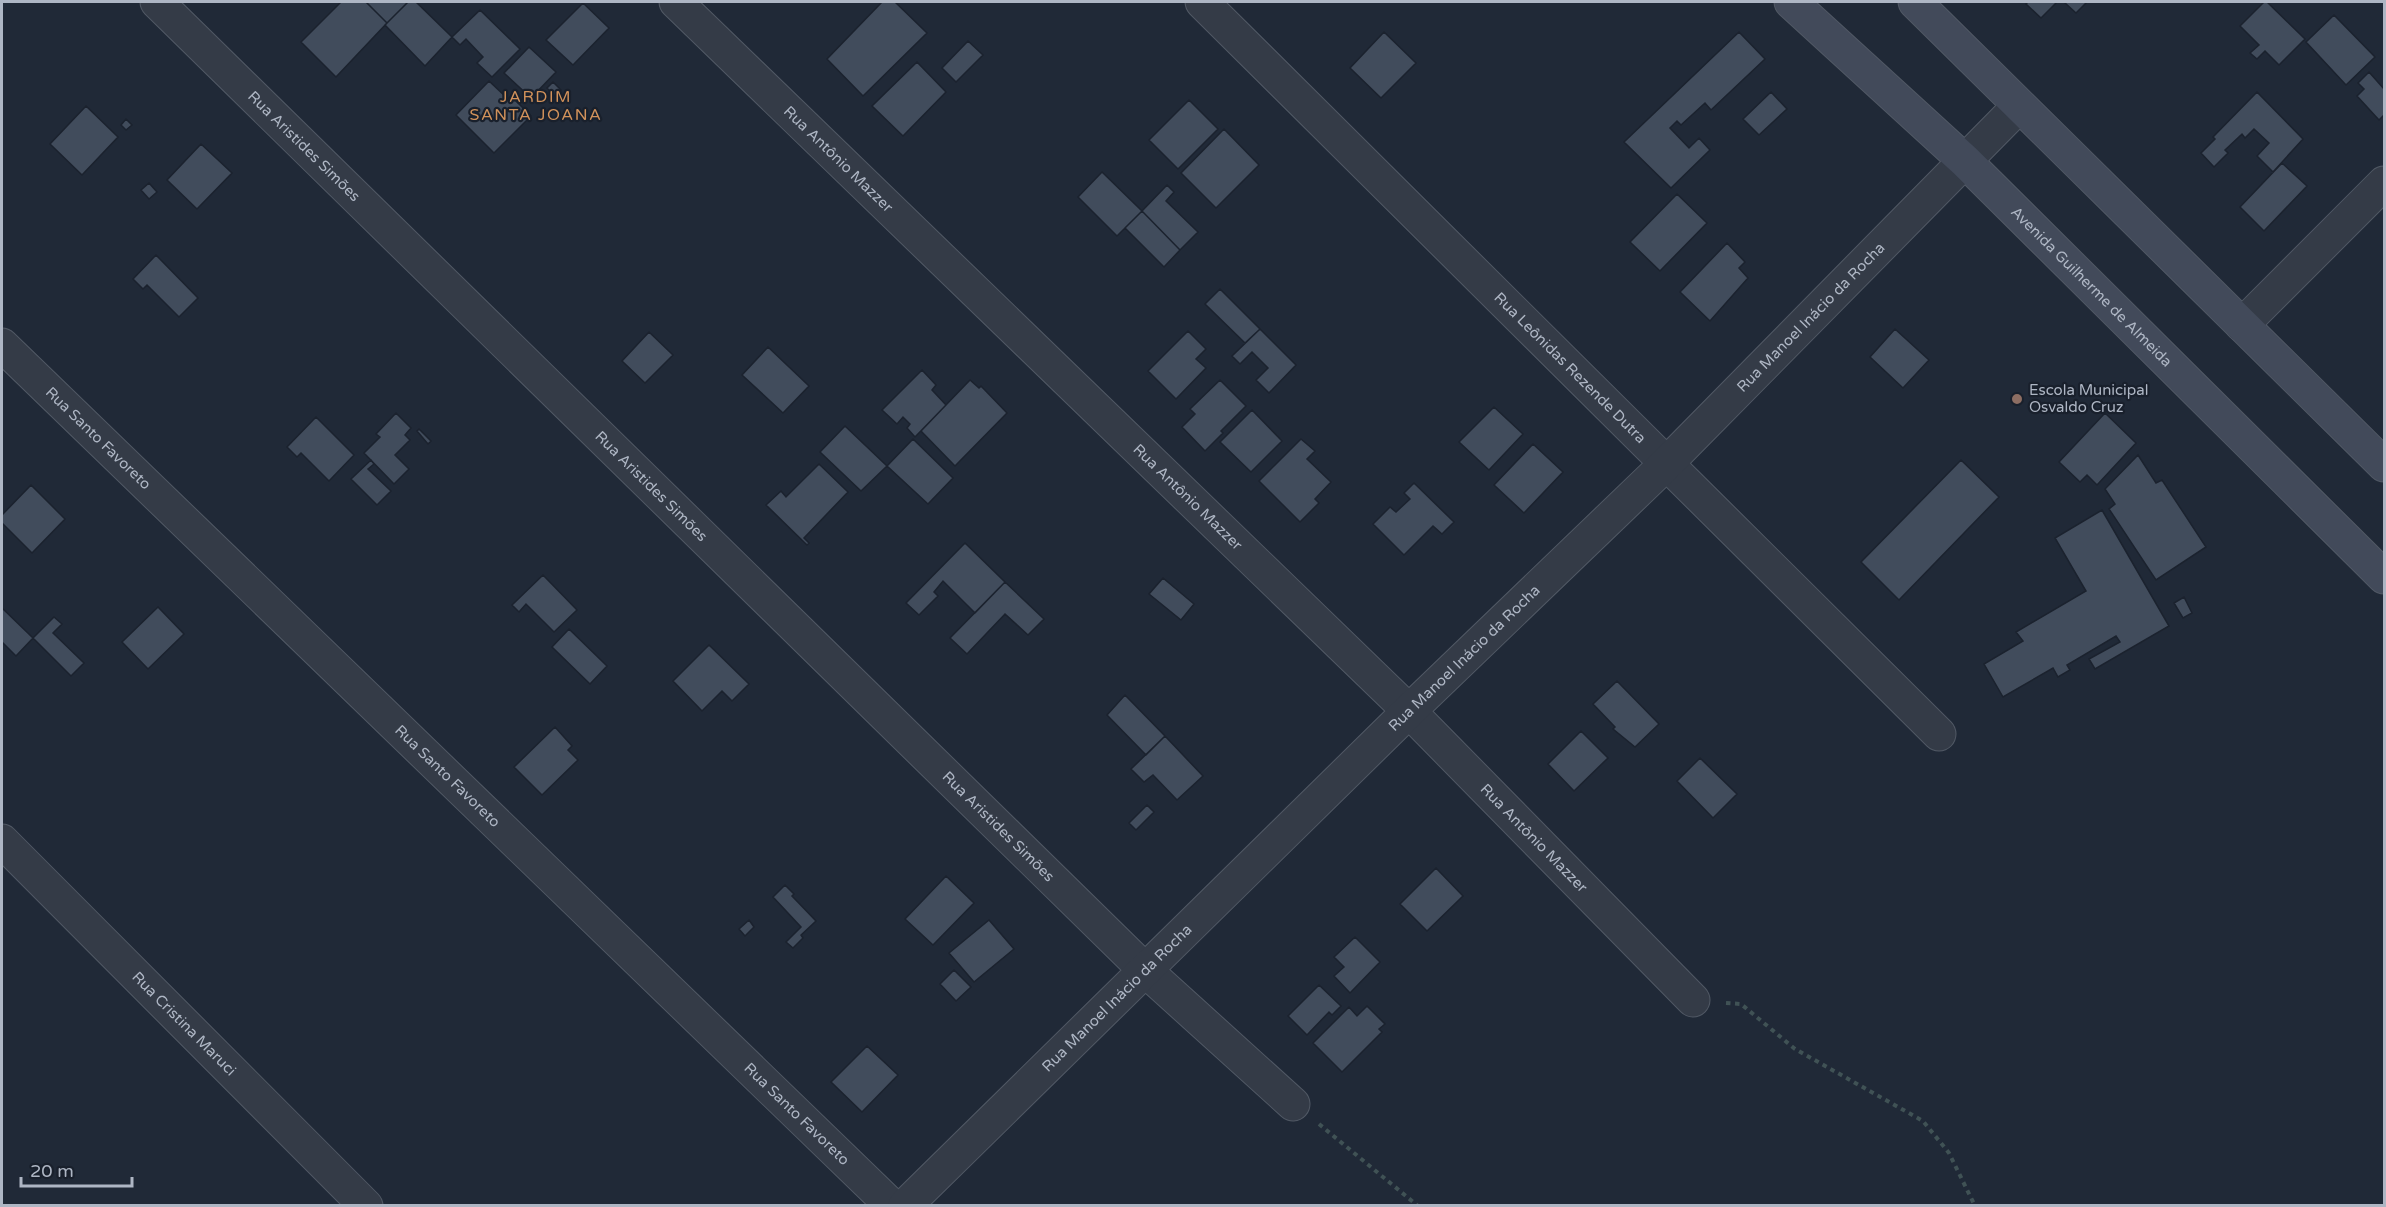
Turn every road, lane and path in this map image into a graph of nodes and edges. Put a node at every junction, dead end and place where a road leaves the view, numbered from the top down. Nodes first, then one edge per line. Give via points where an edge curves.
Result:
1 (157, 2) edge
2 (676, 2) edge
3 (1202, 2) edge
4 (1791, 2) edge
5 (1915, 2) edge
6 (2019, 106) junction
7 (1965, 161) junction
8 (2385, 183) edge
9 (2242, 325) junction
10 (2, 345) edge
11 (1665, 464) junction
12 (2385, 465) edge
13 (2385, 578) edge
14 (1409, 711) junction
15 (1939, 734) dead end
16 (2, 841) edge
17 (1145, 970) junction
18 (1693, 1000) joint
19 (1293, 1104) joint
20 (366, 1206) edge
21 (892, 1206) edge
22 (904, 1206) edge
23 (1418, 1206) edge
24 (1975, 1206) edge

1 - 17 street, Rua Aristides Simões
2 - 14 street, Rua Antônio Mazzer
3 - 11 street, Rua Leônidas Rezende Dutra
4 - 7 street, Avenida Guilherme de Almeida
5 - 6 street
6 - 7 street, Rua Manoel Inácio da Rocha
6 - 9 street
7 - 11 street, Rua Manoel Inácio da Rocha
7 - 13 street, Avenida Guilherme de Almeida
8 - 9 street
9 - 12 street
10 - 21 street, Rua Santo Favoreto
11 - 14 street, Rua Manoel Inácio da Rocha
11 - 15 street, Rua Leônidas Rezende Dutra
14 - 17 street, Rua Manoel Inácio da Rocha
14 - 18 street, Rua Antônio Mazzer
16 - 20 street, Rua Cristina Maruci
17 - 19 street, Rua Aristides Simões
17 - 22 street, Rua Manoel Inácio da Rocha
18 - 24 path via 1741,1004 1795,1049 1923,1121 1949,1153
19 - 23 path

